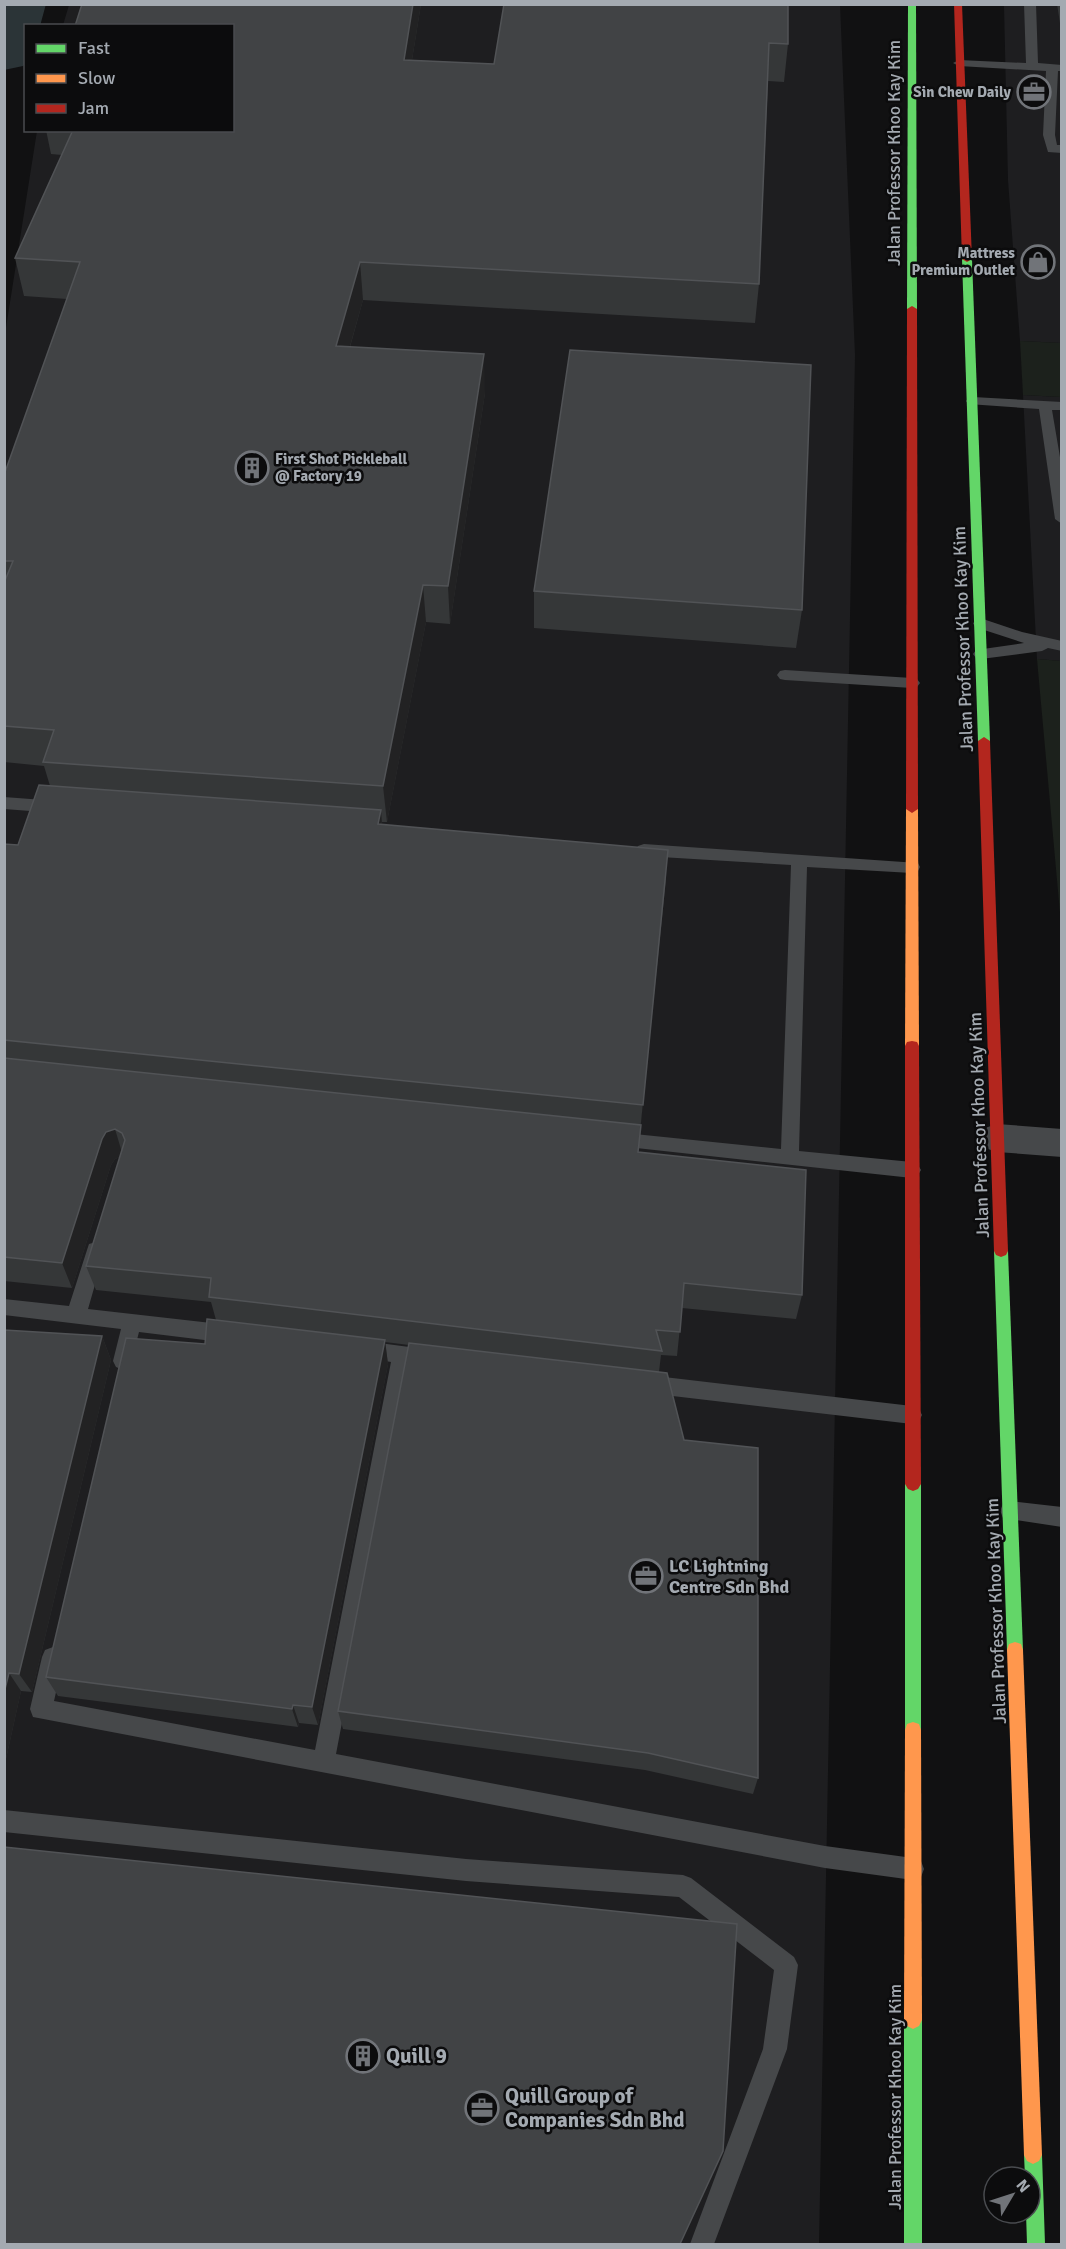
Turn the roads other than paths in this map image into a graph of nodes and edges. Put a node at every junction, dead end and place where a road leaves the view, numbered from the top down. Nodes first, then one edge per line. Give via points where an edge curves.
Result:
1 (912, 4) edge
2 (958, 4) edge
3 (1030, 4) edge
4 (959, 63) junction
5 (1032, 66) junction
6 (1057, 67) edge
7 (1062, 149) edge
8 (973, 401) junction
9 (1045, 405) junction
10 (1062, 406) edge
11 (1062, 519) edge
12 (980, 623) junction
13 (1057, 646) edge
14 (981, 654) junction
15 (785, 675) dead end
16 (912, 683) junction
17 (4, 803) edge
18 (76, 808) edge
19 (633, 849) edge
20 (799, 861) junction
21 (912, 867) junction
22 (600, 1138) edge
23 (997, 1138) junction
24 (1062, 1143) edge
25 (790, 1158) junction
26 (912, 1170) junction
27 (102, 1230) edge
28 (4, 1306) edge
29 (76, 1316) junction
30 (132, 1322) junction
31 (249, 1336) edge
32 (343, 1348) edge
33 (402, 1355) junction
34 (449, 1361) edge
35 (118, 1379) edge
36 (625, 1382) edge
37 (912, 1415) junction
38 (1010, 1511) junction
39 (1062, 1517) edge
40 (57, 1641) edge
41 (324, 1761) junction
42 (4, 1821) edge
43 (913, 1869) junction
44 (702, 2244) edge
45 (913, 2244) edge
46 (1036, 2244) edge

1 - 16 main road, Jalan Professor Khoo Kay Kim
2 - 4 main road, Jalan Professor Khoo Kay Kim
3 - 5 lane
4 - 5 lane
4 - 8 main road, Jalan Professor Khoo Kay Kim
5 - 6 lane
6 - 7 lane via 1050,135 1052,149
8 - 9 lane
8 - 12 main road, Jalan Professor Khoo Kay Kim
9 - 10 lane
9 - 11 lane
12 - 13 lane
12 - 14 main road, Jalan Professor Khoo Kay Kim
13 - 14 lane
14 - 23 main road, Jalan Professor Khoo Kay Kim
15 - 16 lane
16 - 21 main road, Jalan Professor Khoo Kay Kim
17 - 18 lane
19 - 20 lane
20 - 21 lane
20 - 25 lane
21 - 26 main road, Jalan Professor Khoo Kay Kim
22 - 25 lane
23 - 24 street
23 - 38 main road, Jalan Professor Khoo Kay Kim
25 - 26 lane
26 - 37 main road, Jalan Professor Khoo Kay Kim
27 - 29 lane
28 - 29 lane
29 - 30 lane
30 - 31 lane
30 - 35 lane
32 - 33 lane
33 - 34 lane
33 - 41 lane
36 - 37 lane
37 - 43 main road, Jalan Professor Khoo Kay Kim
38 - 39 lane
38 - 46 main road, Jalan Professor Khoo Kay Kim
40 - 41 lane via 41,1709
41 - 43 lane via 813,1855
42 - 44 lane via 466,1870 683,1886 786,1965 775,2049
43 - 45 main road, Jalan Professor Khoo Kay Kim

